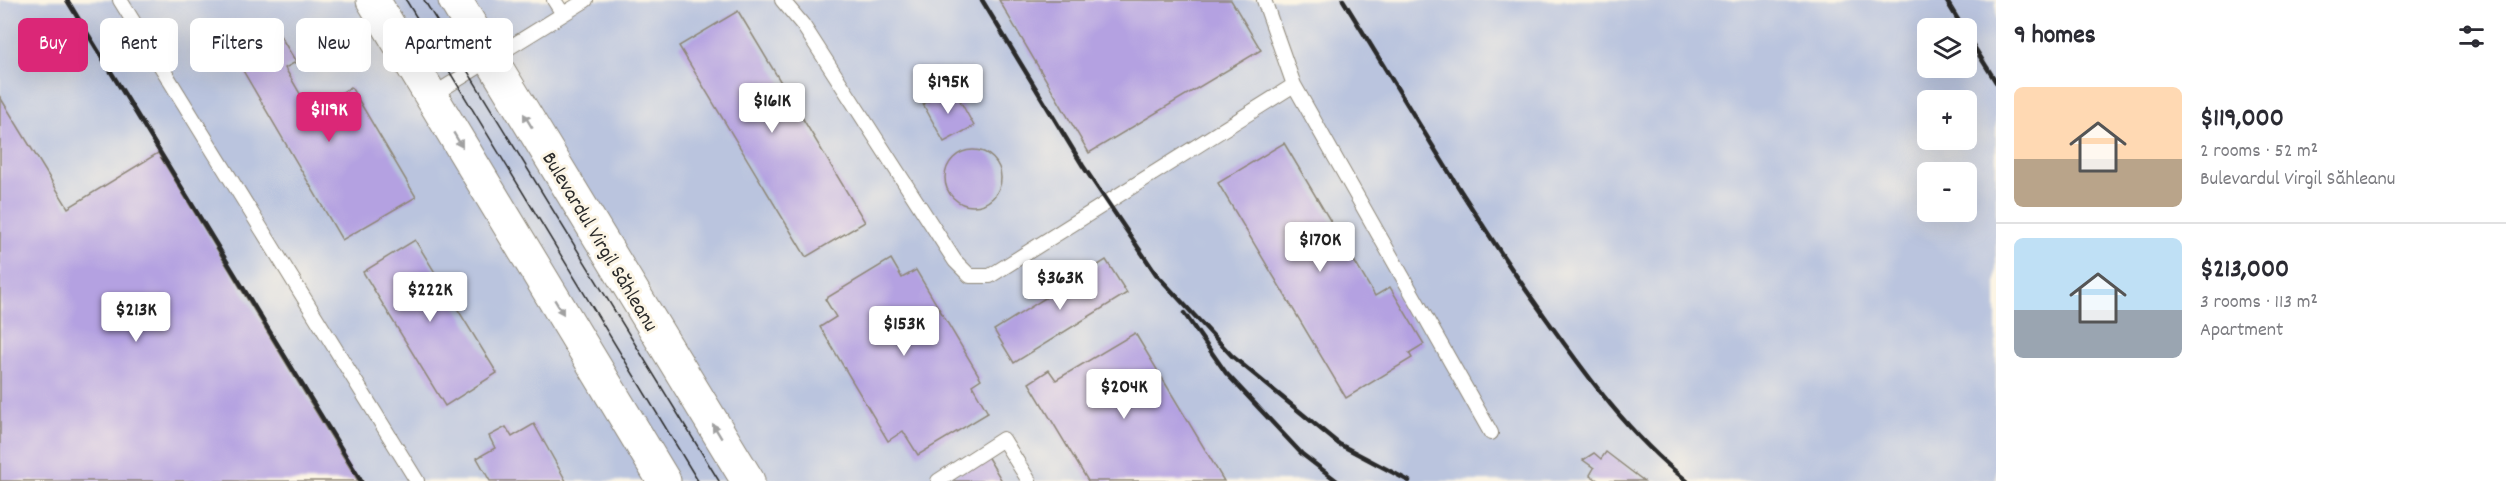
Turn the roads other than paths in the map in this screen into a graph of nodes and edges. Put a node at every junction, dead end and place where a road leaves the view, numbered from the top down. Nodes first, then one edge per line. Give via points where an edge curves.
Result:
1 (120, 0) edge
2 (373, 0) edge
3 (455, 0) edge
4 (554, 0) edge
5 (586, 0) edge
6 (782, 0) edge
7 (1264, 0) edge
8 (563, 14) junction
9 (466, 18) edge
10 (513, 45) edge
11 (469, 72) edge
12 (498, 72) edge
13 (1294, 85) junction
14 (431, 96) junction
15 (1491, 433) dead end
16 (417, 481) edge
17 (664, 481) edge
18 (747, 481) edge
19 (938, 481) edge
20 (1029, 481) edge

1 - 16 lane
2 - 14 main road
3 - 9 main road, Bulevardul Virgil Săhleanu
4 - 8 lane
5 - 8 lane
6 - 13 lane via 803,25 955,261 970,276 990,276
7 - 13 lane
8 - 10 lane
11 - 14 lane
18 -> 12 main road, Bulevardul Virgil Săhleanu
13 - 15 lane
14 -> 17 main road
19 - 20 lane via 1003,439

